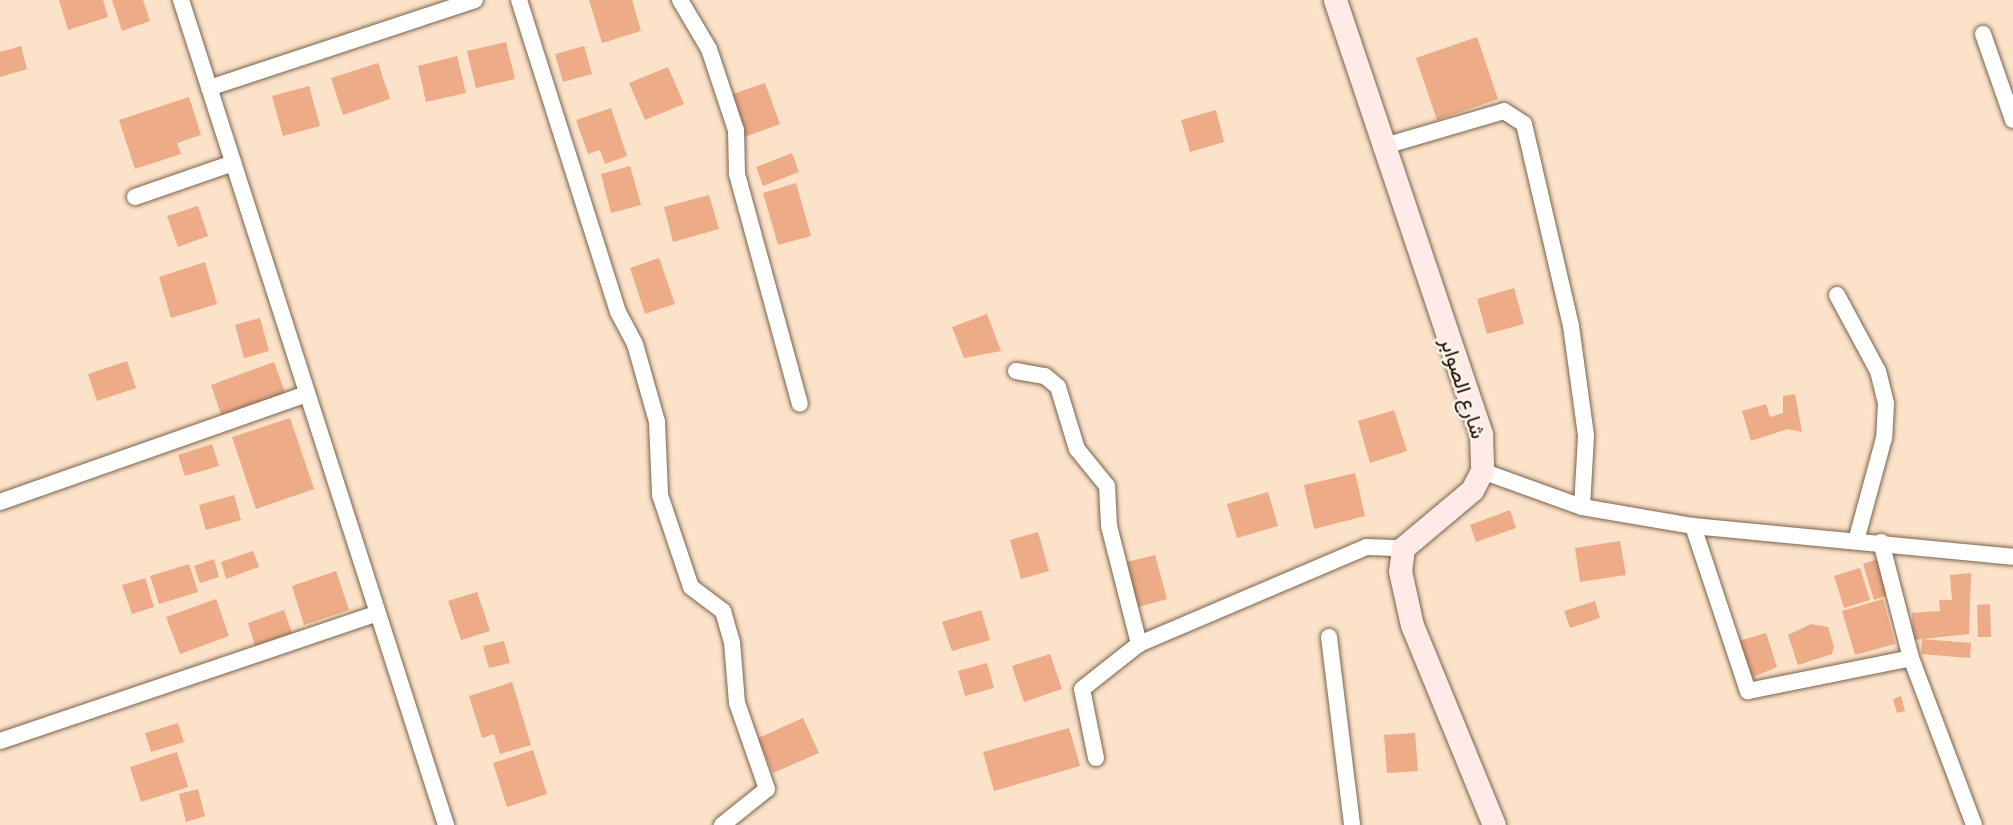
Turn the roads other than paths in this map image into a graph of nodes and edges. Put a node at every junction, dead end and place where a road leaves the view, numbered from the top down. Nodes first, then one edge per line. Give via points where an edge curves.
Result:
1 (181, 0) edge
2 (475, 0) edge
3 (519, 0) edge
4 (680, 0) edge
5 (1335, 0) edge
6 (1983, 34) dead end
7 (209, 88) junction
8 (2013, 120) edge
9 (1381, 147) junction
10 (233, 163) junction
11 (135, 197) dead end
12 (1837, 295) dead end
13 (1016, 371) dead end
14 (307, 394) junction
15 (800, 404) dead end
16 (1482, 471) junction
17 (0, 502) edge
18 (1582, 507) junction
19 (1693, 526) junction
20 (1856, 541) junction
21 (1881, 542) junction
22 (1403, 548) junction
23 (2013, 557) edge
24 (375, 614) junction
25 (1329, 637) dead end
26 (1139, 644) junction
27 (1911, 658) junction
28 (0, 741) edge
29 (1096, 758) dead end
30 (446, 825) edge
31 (723, 825) edge
32 (1352, 825) edge
33 (1494, 825) edge
34 (1974, 825) edge

1 - 7 street
2 - 7 street
3 - 31 street via 618,312 635,344 657,422 660,495 691,587 723,611 733,642 737,703 768,789
4 - 15 street via 709,48 736,130 737,174
5 - 9 street, شارع الصوابر
6 - 8 street
7 - 10 street
9 - 16 street, شارع الصوابر via 1481,435
9 - 18 street via 1504,111 1524,124 1571,326 1586,436
10 - 11 street
10 - 14 street
12 - 20 street via 1878,371 1886,404 1884,438
13 - 26 street via 1045,376 1067,398 1077,450 1107,486 1110,526
14 - 17 street
14 - 24 street
16 - 18 street
16 - 22 street via 1460,503
18 - 19 street
19 - 20 street
19 - 27 street via 1748,691
20 - 21 street
21 - 23 street
21 - 27 street
22 - 26 street via 1366,547
22 - 33 street via 1400,571 1412,625
24 - 28 street
24 - 30 street
25 - 32 street
26 - 29 street via 1082,689
27 - 34 street

